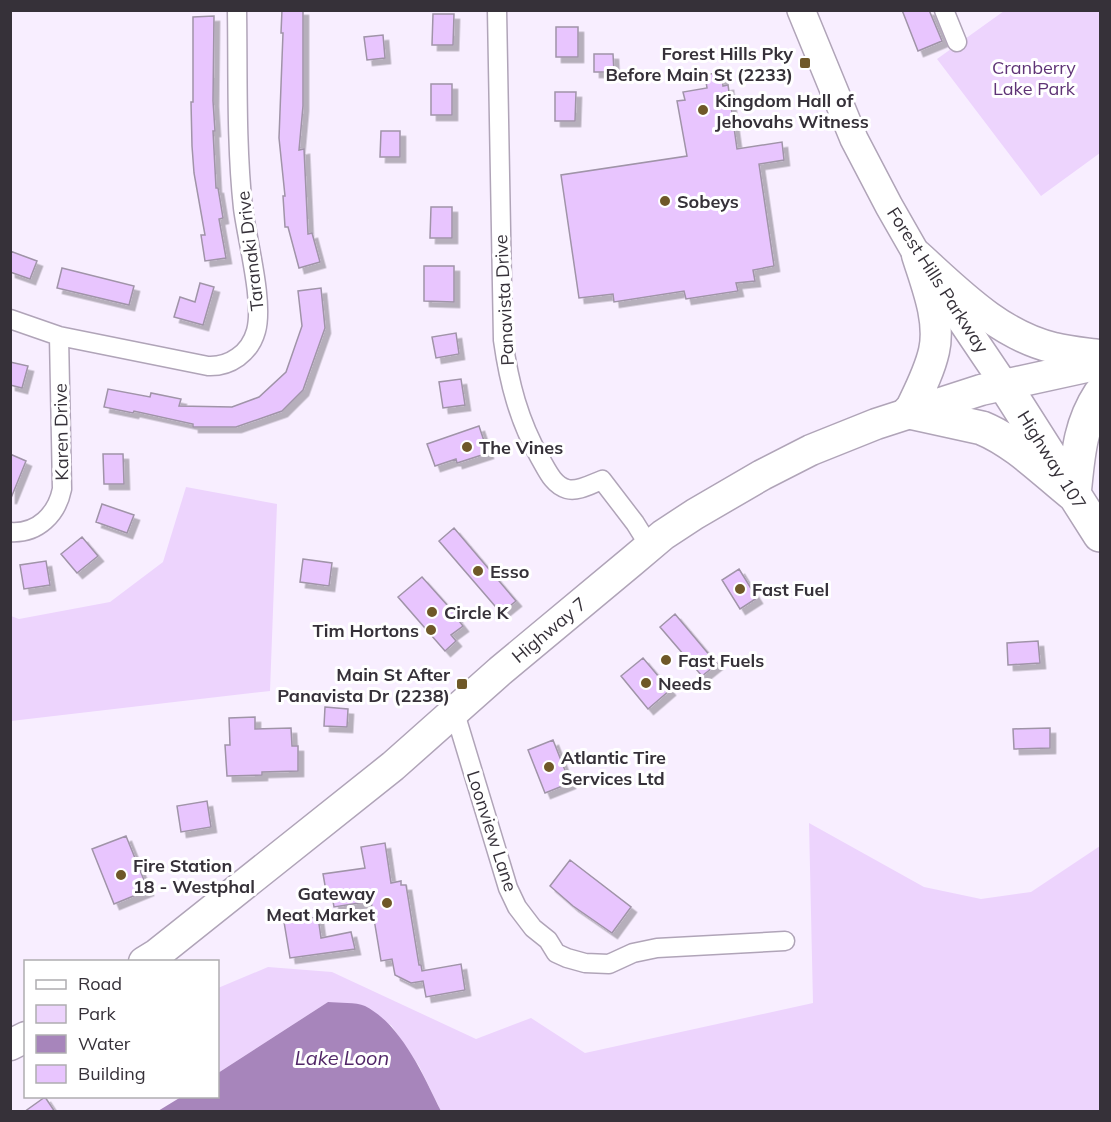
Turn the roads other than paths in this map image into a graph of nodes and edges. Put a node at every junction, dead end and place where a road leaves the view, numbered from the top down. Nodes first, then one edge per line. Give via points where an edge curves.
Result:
1 (237, 10) edge
2 (497, 10) edge
3 (801, 10) edge
4 (944, 10) edge
5 (957, 42) dead end
6 (917, 255) junction
7 (10, 320) edge
8 (59, 336) junction
9 (1101, 355) edge
10 (1101, 364) edge
11 (1004, 384) junction
12 (1101, 394) edge
13 (909, 412) junction
14 (1074, 495) junction
15 (10, 532) edge
16 (1101, 535) edge
17 (650, 547) junction
18 (455, 713) junction
19 (785, 940) dead end
20 (147, 960) edge
21 (24, 1038) edge
22 (10, 1045) edge

1 - 8 street, Taranaki Drive via 243,208 258,311 251,343 234,360 208,366
2 - 17 street, Panavista Drive via 503,340 510,386 519,416 554,482 572,490 602,480
3 - 6 main road, Forest Hills Parkway via 855,139
4 - 5 street
6 - 9 main road via 977,309 1007,329 1054,348
6 - 11 main road, Forest Hills Parkway
6 - 13 main road via 936,335 931,363
7 - 8 street, Taranaki Drive
8 - 15 street, Karen Drive via 60,498 39,525
10 - 11 main road, Highway 7
11 - 13 main road, Highway 7
11 - 14 highway, Highway 107
12 - 14 highway via 1084,424
13 - 14 highway via 993,433
13 - 17 main road, Highway 7 via 811,450 762,475 695,514
14 - 16 highway, Highway 107
17 - 18 main road, Highway 7
18 - 19 street, Loonview Lane via 508,888 517,907 556,953 585,963 609,964 633,952 657,948
18 - 20 main road, Highway 7
21 - 22 main road

